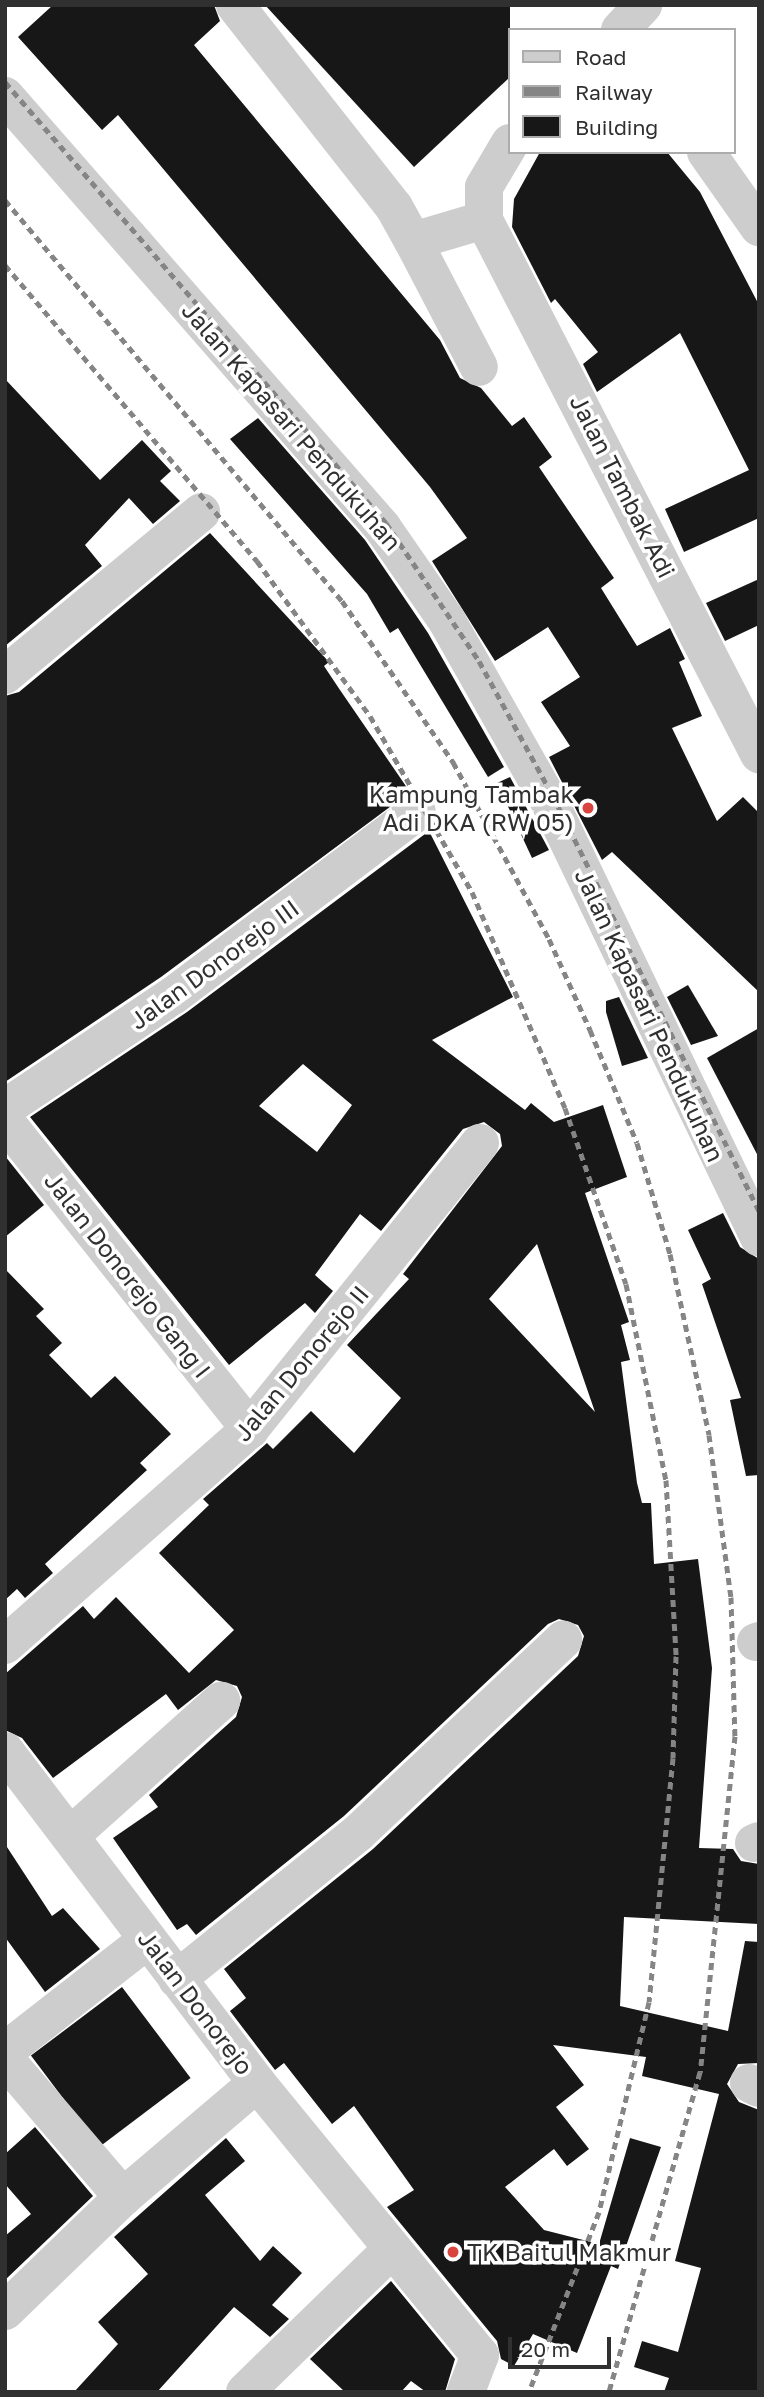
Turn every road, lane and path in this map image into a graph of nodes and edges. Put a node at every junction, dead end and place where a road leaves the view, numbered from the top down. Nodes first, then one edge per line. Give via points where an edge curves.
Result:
1 (236, 5) edge
2 (643, 5) edge
3 (622, 28) edge
4 (5, 96) edge
5 (508, 146) edge
6 (707, 154) edge
7 (484, 220) junction
8 (759, 227) edge
9 (413, 241) junction
10 (479, 367) dead end
11 (201, 512) dead end
12 (5, 675) edge
13 (759, 754) edge
14 (417, 812) dead end
15 (5, 1108) edge
16 (5, 1121) edge
17 (480, 1143) dead end
18 (759, 1237) edge
19 (250, 1429) junction
20 (563, 1640) dead end
21 (5, 1645) edge
22 (221, 1701) dead end
23 (5, 1751) edge
24 (70, 1836) junction
25 (147, 1940) junction
26 (177, 1979) junction
27 (5, 2051) edge
28 (5, 2059) edge
29 (257, 2083) junction
30 (124, 2197) junction
31 (392, 2249) junction
32 (5, 2311) edge
33 (245, 2392) edge
34 (466, 2392) edge

1 - 9 street via 394,207
2 - 3 street
4 - 18 street, Jalan Kapasari Pendukuhan via 382,527 447,621 550,803
5 - 7 street via 484,187
6 - 8 street
7 - 9 street
7 - 13 street, Jalan Tambak Adi
9 - 10 street
11 - 12 street
14 - 15 street, Jalan Donorejo III via 174,995
16 - 19 street, Jalan Donorejo Gang I
17 - 19 street, Jalan Donorejo II
19 - 21 street, Jalan Donorejo II
20 - 26 street via 358,1833
22 - 24 street
23 - 24 street, Jalan Donorejo
24 - 25 street, Jalan Donorejo
25 - 26 street, Jalan Donorejo
25 - 27 street
26 - 29 street, Jalan Donorejo
28 - 30 street
29 - 30 street
29 - 31 street, Jalan Donorejo
30 - 32 street
31 - 33 street
31 - 34 street, Jalan Donorejo via 480,2355

